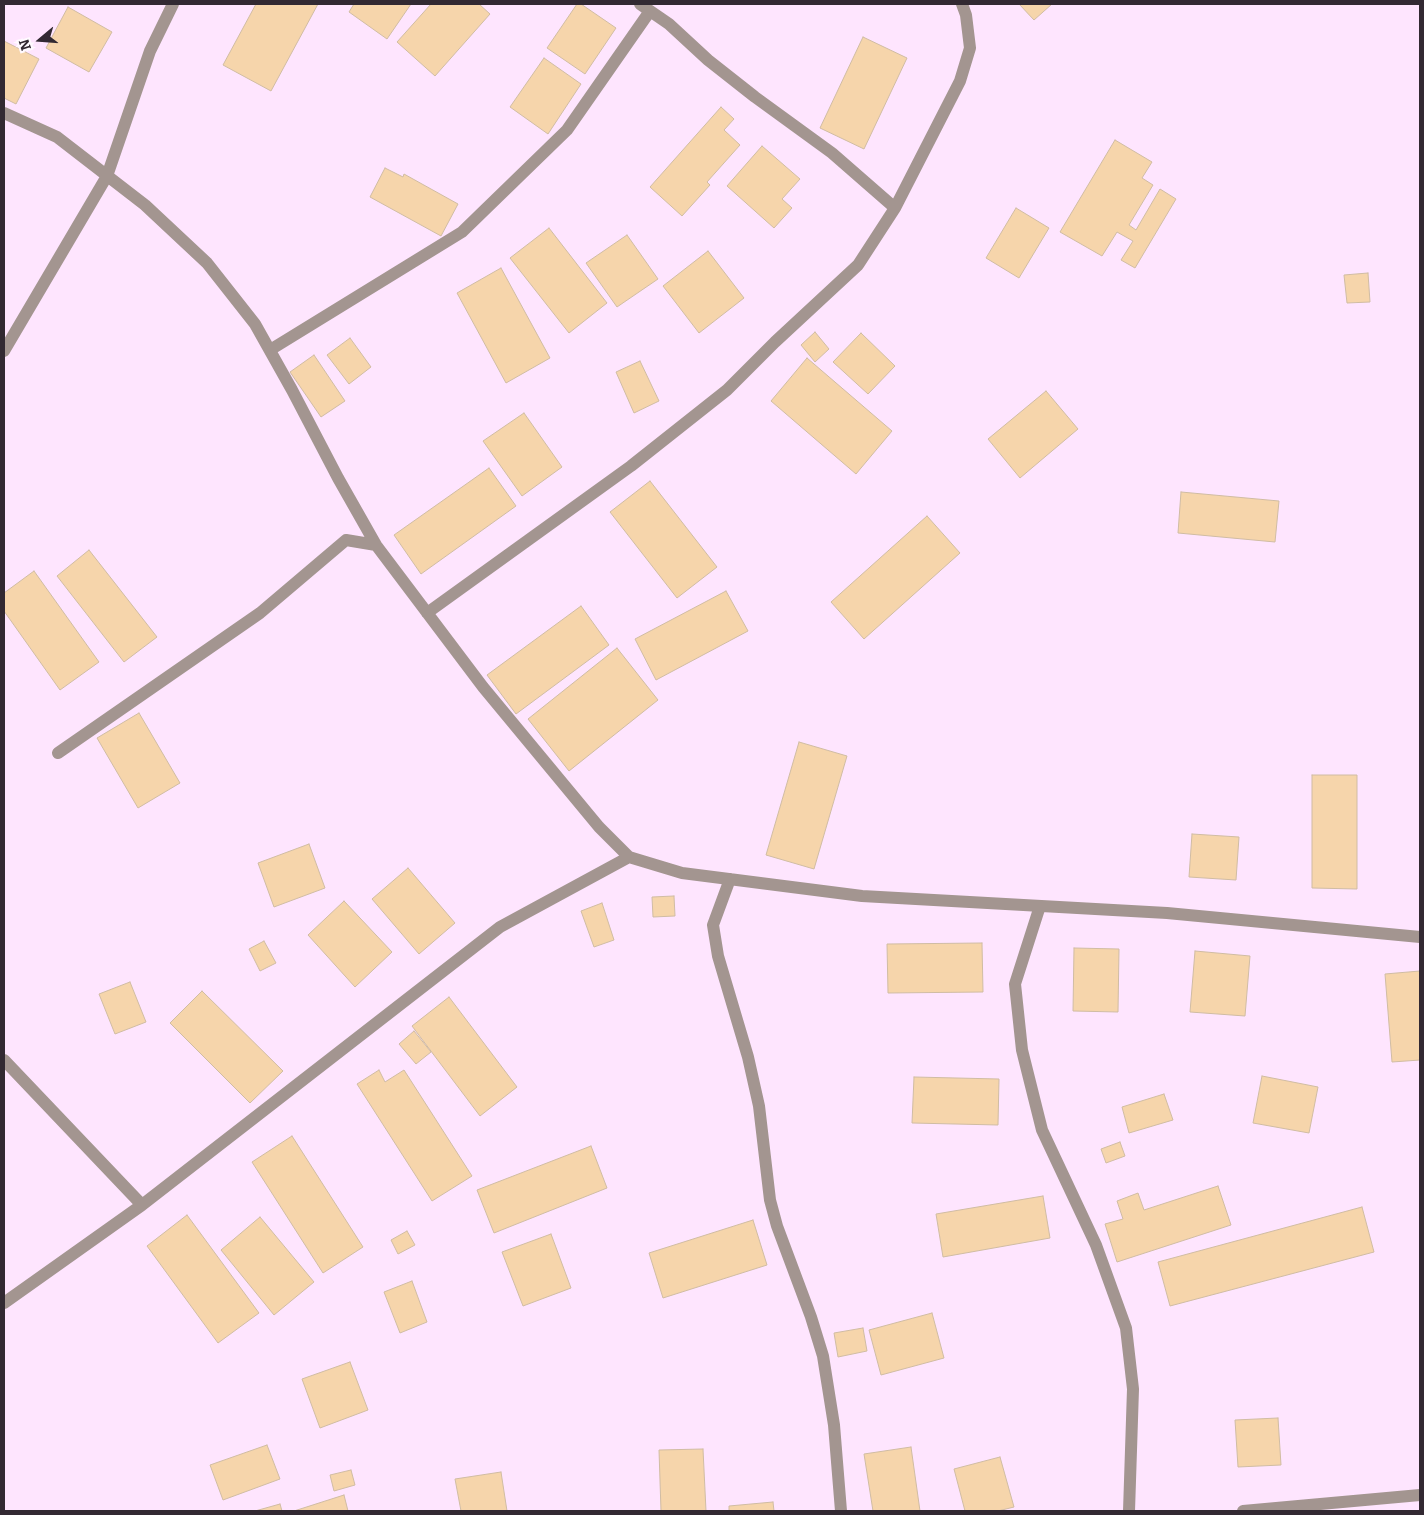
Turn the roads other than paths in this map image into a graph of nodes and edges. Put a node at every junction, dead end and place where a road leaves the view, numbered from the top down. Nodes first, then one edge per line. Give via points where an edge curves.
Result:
1 (172, 4) edge
2 (962, 4) edge
3 (645, 7) edge
4 (4, 112) edge
5 (108, 176) junction
6 (895, 208) junction
7 (270, 350) junction
8 (4, 351) edge
9 (376, 545) junction
10 (427, 613) junction
11 (58, 753) dead end
12 (629, 857) junction
13 (730, 879) junction
14 (1040, 906) junction
15 (1420, 937) edge
16 (4, 1060) edge
17 (142, 1206) junction
18 (4, 1303) edge
19 (1420, 1495) edge
20 (841, 1511) edge
21 (1130, 1511) edge
22 (1243, 1511) edge

1 - 5 street via 150,51
2 - 6 street via 970,48 960,80
3 - 6 street via 755,97 832,153
3 - 7 street via 567,130 462,232
4 - 5 street via 57,136
5 - 7 street via 207,263 255,324
5 - 8 street
6 - 10 street via 858,265 727,390 631,466
7 - 9 street
9 - 10 street
9 - 11 street via 346,540 260,613
10 - 12 street via 598,827
12 - 13 street via 682,873
12 - 17 street via 500,927
13 - 14 street via 862,896
13 - 20 street via 712,926 759,1106 770,1200 823,1356 834,1424
14 - 15 street via 1167,913
14 - 21 street via 1015,984 1022,1050 1042,1130 1096,1245 1126,1328 1133,1389
16 - 17 street
17 - 18 street
19 - 22 street

